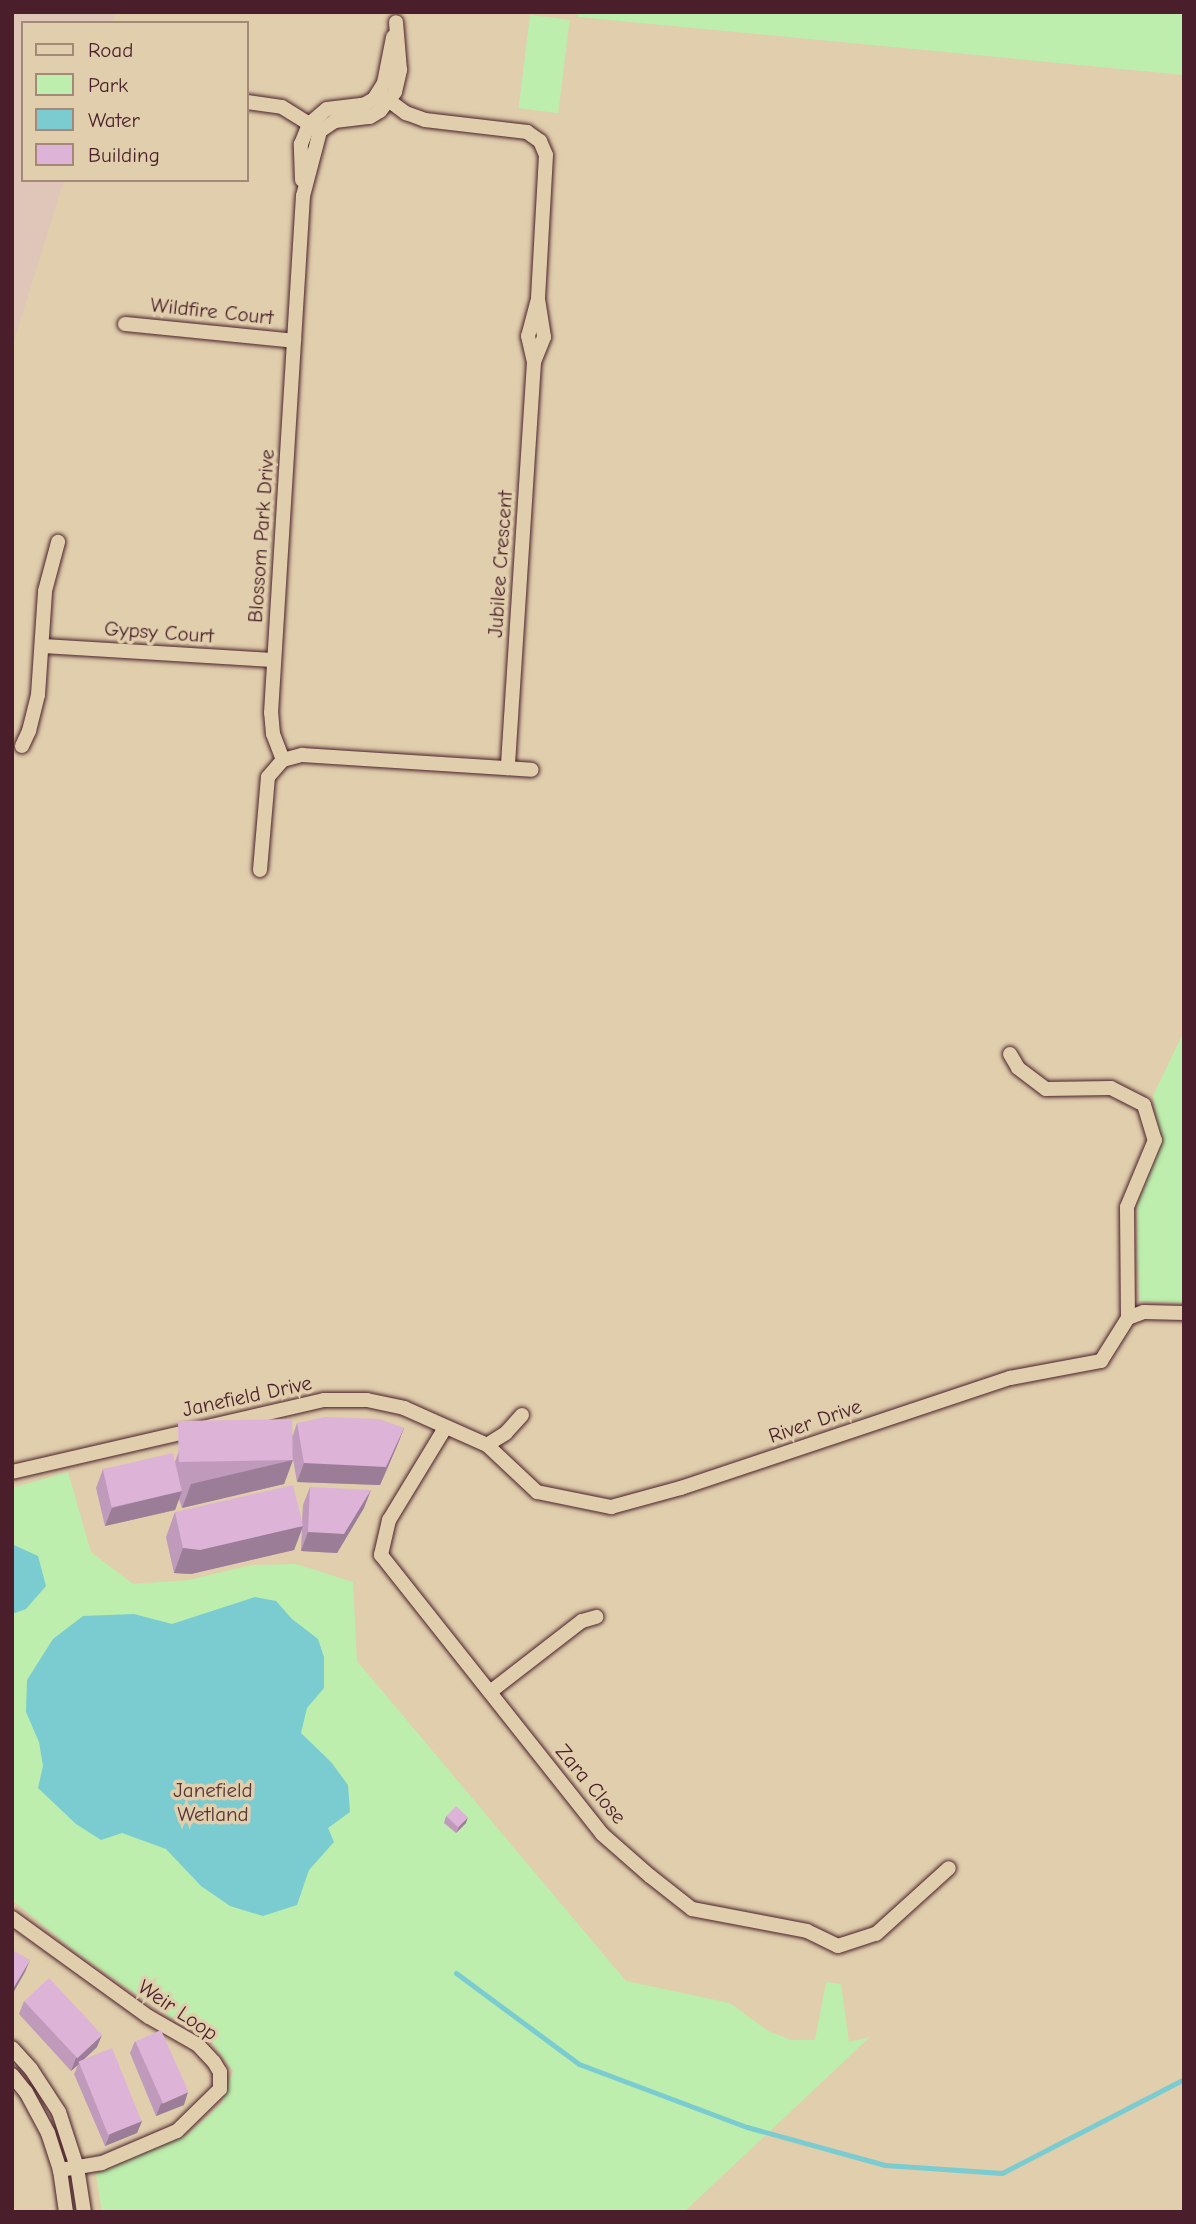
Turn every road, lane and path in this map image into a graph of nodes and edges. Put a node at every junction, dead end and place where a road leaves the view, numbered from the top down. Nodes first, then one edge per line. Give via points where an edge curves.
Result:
1 (396, 17) edge
2 (384, 98) junction
3 (248, 102) edge
4 (314, 127) junction
5 (125, 324) dead end
6 (294, 341) junction
7 (58, 542) dead end
8 (42, 646) junction
9 (274, 660) junction
10 (22, 746) dead end
11 (283, 760) junction
12 (508, 768) junction
13 (532, 770) dead end
14 (260, 870) dead end
15 (1010, 1054) dead end
16 (1184, 1313) edge
17 (1128, 1318) junction
18 (523, 1415) dead end
19 (445, 1428) junction
20 (487, 1445) junction
21 (503, 1462) joint
22 (12, 1472) edge
23 (596, 1617) dead end
24 (490, 1692) junction
25 (949, 1868) dead end
26 (12, 1917) edge
27 (12, 2048) edge
28 (12, 2075) edge
29 (77, 2166) junction
30 (60, 2169) junction
31 (66, 2212) edge
32 (84, 2212) edge

1 - 2 street via 400,70
2 - 4 street via 370,117
2 - 12 street, Jubilee Crescent via 425,120 534,135 547,163 538,299 544,337 534,362
3 - 4 street via 282,107
4 - 6 street, Blossom Park Drive via 303,196
5 - 6 street, Wildfire Court
6 - 9 street, Blossom Park Drive
7 - 8 street via 47,575
8 - 9 street, Gypsy Court
8 - 10 street via 34,717
9 - 11 street, Blossom Park Drive via 271,723
11 - 12 street via 302,755
11 - 14 street via 268,777
12 - 13 street
15 - 17 street via 1018,1068 1046,1089 1111,1088 1144,1105 1155,1140 1127,1207
16 - 17 street via 1144,1312
17 - 21 street, River Drive via 1101,1361 1010,1378 611,1507 537,1492
18 - 20 street
19 - 20 street, Janefield Drive
19 - 22 street, Janefield Drive via 386,1403 324,1400
19 - 24 street, Zara Close via 389,1520 382,1555
20 - 21 street, Janefield Drive
23 - 24 street via 582,1621
24 - 25 street, Zara Close via 603,1833 692,1909 807,1931 838,1947 876,1934
26 - 29 street, Weir Loop via 149,2017 198,2045 220,2073 220,2089 177,2131 102,2163
27 - 29 street via 59,2112
28 - 30 street via 40,2116
29 - 30 street, Weir Loop
29 - 32 street
30 - 31 street

